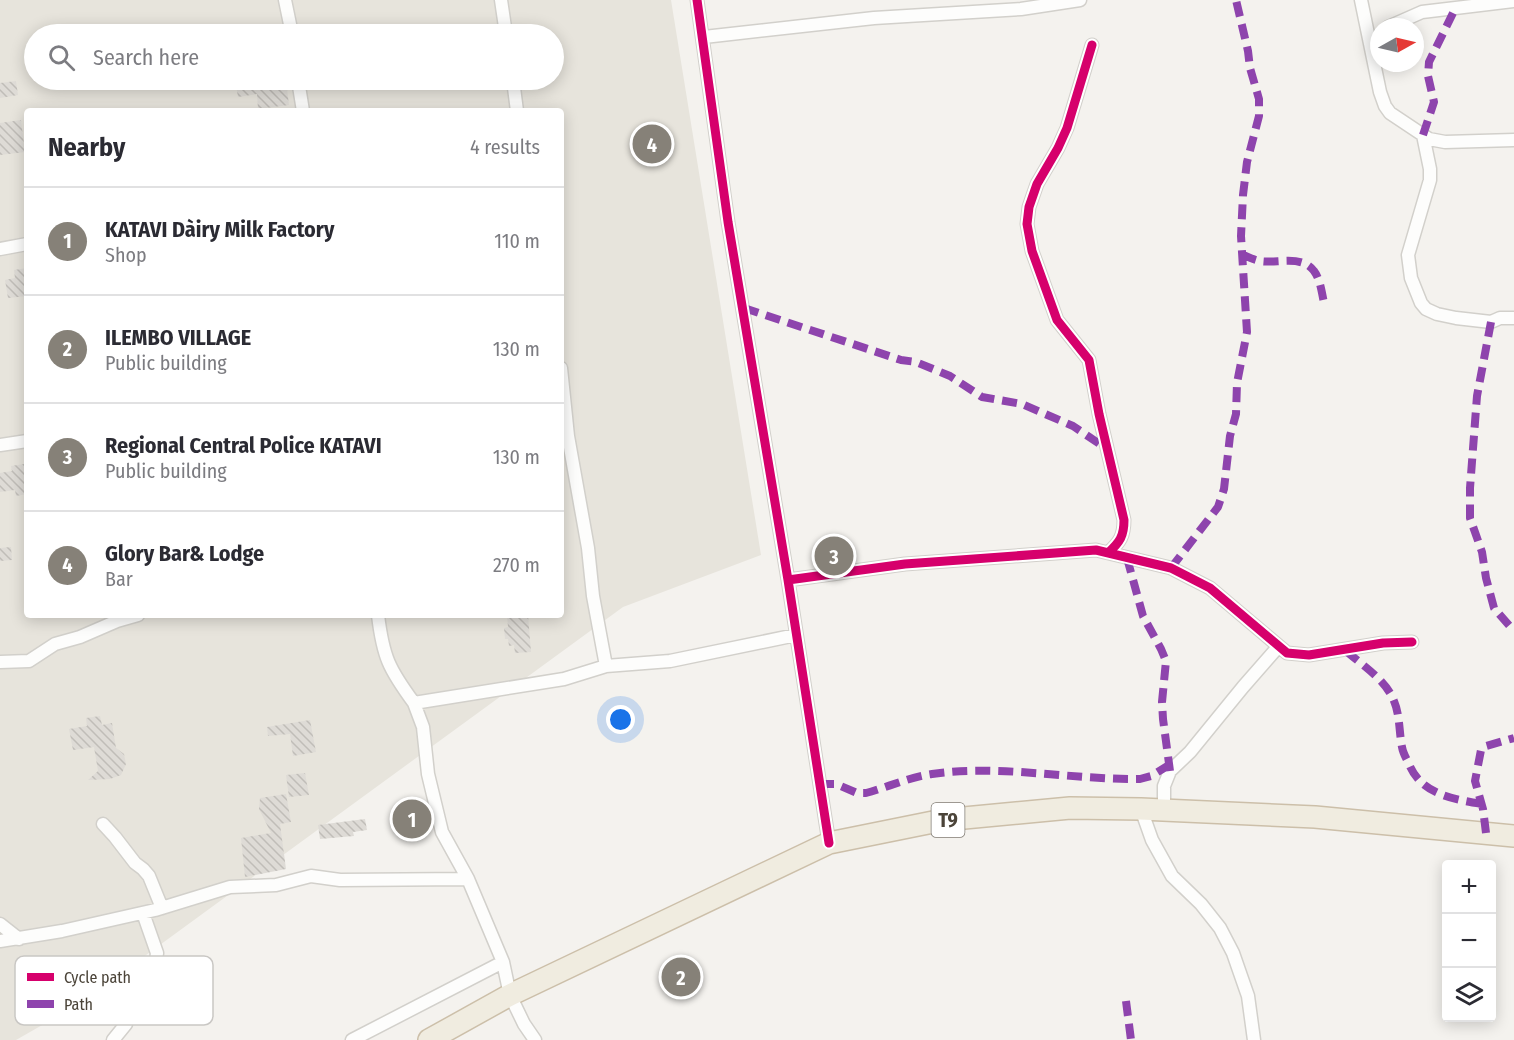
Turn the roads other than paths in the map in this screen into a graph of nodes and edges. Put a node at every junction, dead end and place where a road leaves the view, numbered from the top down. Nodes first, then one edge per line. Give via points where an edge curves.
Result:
1 (285, 0) edge
2 (501, 0) edge
3 (698, 0) edge
4 (1080, 0) edge
5 (1361, 0) edge
6 (1511, 1) edge
7 (1451, 5) edge
8 (1408, 18) edge
9 (290, 24) edge
10 (505, 24) edge
11 (1370, 24) edge
12 (704, 37) junction
13 (1092, 45) dead end
14 (1380, 72) edge
15 (300, 90) edge
16 (514, 90) edge
17 (303, 108) edge
18 (517, 108) edge
19 (1423, 135) junction
20 (1514, 140) edge
21 (24, 245) edge
22 (0, 249) edge
23 (1514, 318) edge
24 (564, 397) edge
25 (24, 441) edge
26 (0, 445) edge
27 (1108, 553) junction
28 (788, 579) junction
29 (128, 618) edge
30 (378, 618) edge
31 (796, 634) junction
32 (1412, 642) dead end
33 (1278, 647) junction
34 (0, 662) edge
35 (606, 666) junction
36 (414, 703) junction
37 (1141, 809) junction
38 (1164, 810) junction
39 (103, 824) dead end
40 (1514, 836) edge
41 (829, 843) junction
42 (468, 879) junction
43 (162, 908) junction
44 (143, 913) junction
45 (0, 924) edge
46 (19, 939) junction
47 (0, 941) edge
48 (156, 956) edge
49 (503, 962) junction
50 (510, 995) junction
51 (125, 1025) edge
52 (113, 1040) edge
53 (352, 1040) edge
54 (429, 1040) edge
55 (535, 1040) edge
56 (1254, 1040) edge

1 - 9 street
2 - 10 street
3 - 12 street
4 - 12 street via 1021,9 874,18
5 - 11 street
6 - 7 street
7 - 8 street
12 - 28 street via 728,222
13 - 27 street via 1067,128 1037,184 1027,224 1032,251 1057,320 1089,360 1124,520 1121,540
14 - 19 street via 1385,106
15 - 17 street
16 - 18 street
19 - 20 street via 1444,142
19 - 23 street via 1430,180 1408,255 1411,278 1421,303 1437,314 1456,318 1491,322
21 - 22 street
24 - 35 street
25 - 26 street
27 - 28 street via 1096,550 905,564
27 - 33 street via 1171,568 1210,588
28 - 31 street
29 - 34 street via 55,644 29,661
30 - 36 street via 381,644 391,670
31 - 35 street via 670,661
31 - 41 street
32 - 33 street via 1309,655 1287,653
33 - 38 street via 1170,771 1164,786
35 - 36 street via 564,679
36 - 42 street via 423,727 428,774 442,832
37 - 38 highway, T9
37 - 41 highway, T9 via 1070,808 943,820
37 - 56 street via 1152,840 1172,876 1208,912 1233,953 1248,996
38 - 40 highway, T9 via 1315,817
39 - 43 street via 149,876
41 - 50 highway, T9
42 - 43 street via 340,880 311,876 276,885 230,887
42 - 49 street
43 - 44 street
44 - 46 street
44 - 48 street
45 - 46 street
46 - 47 street
49 - 50 street
49 - 53 street
50 - 54 highway, T9
50 - 55 street
51 - 52 street

